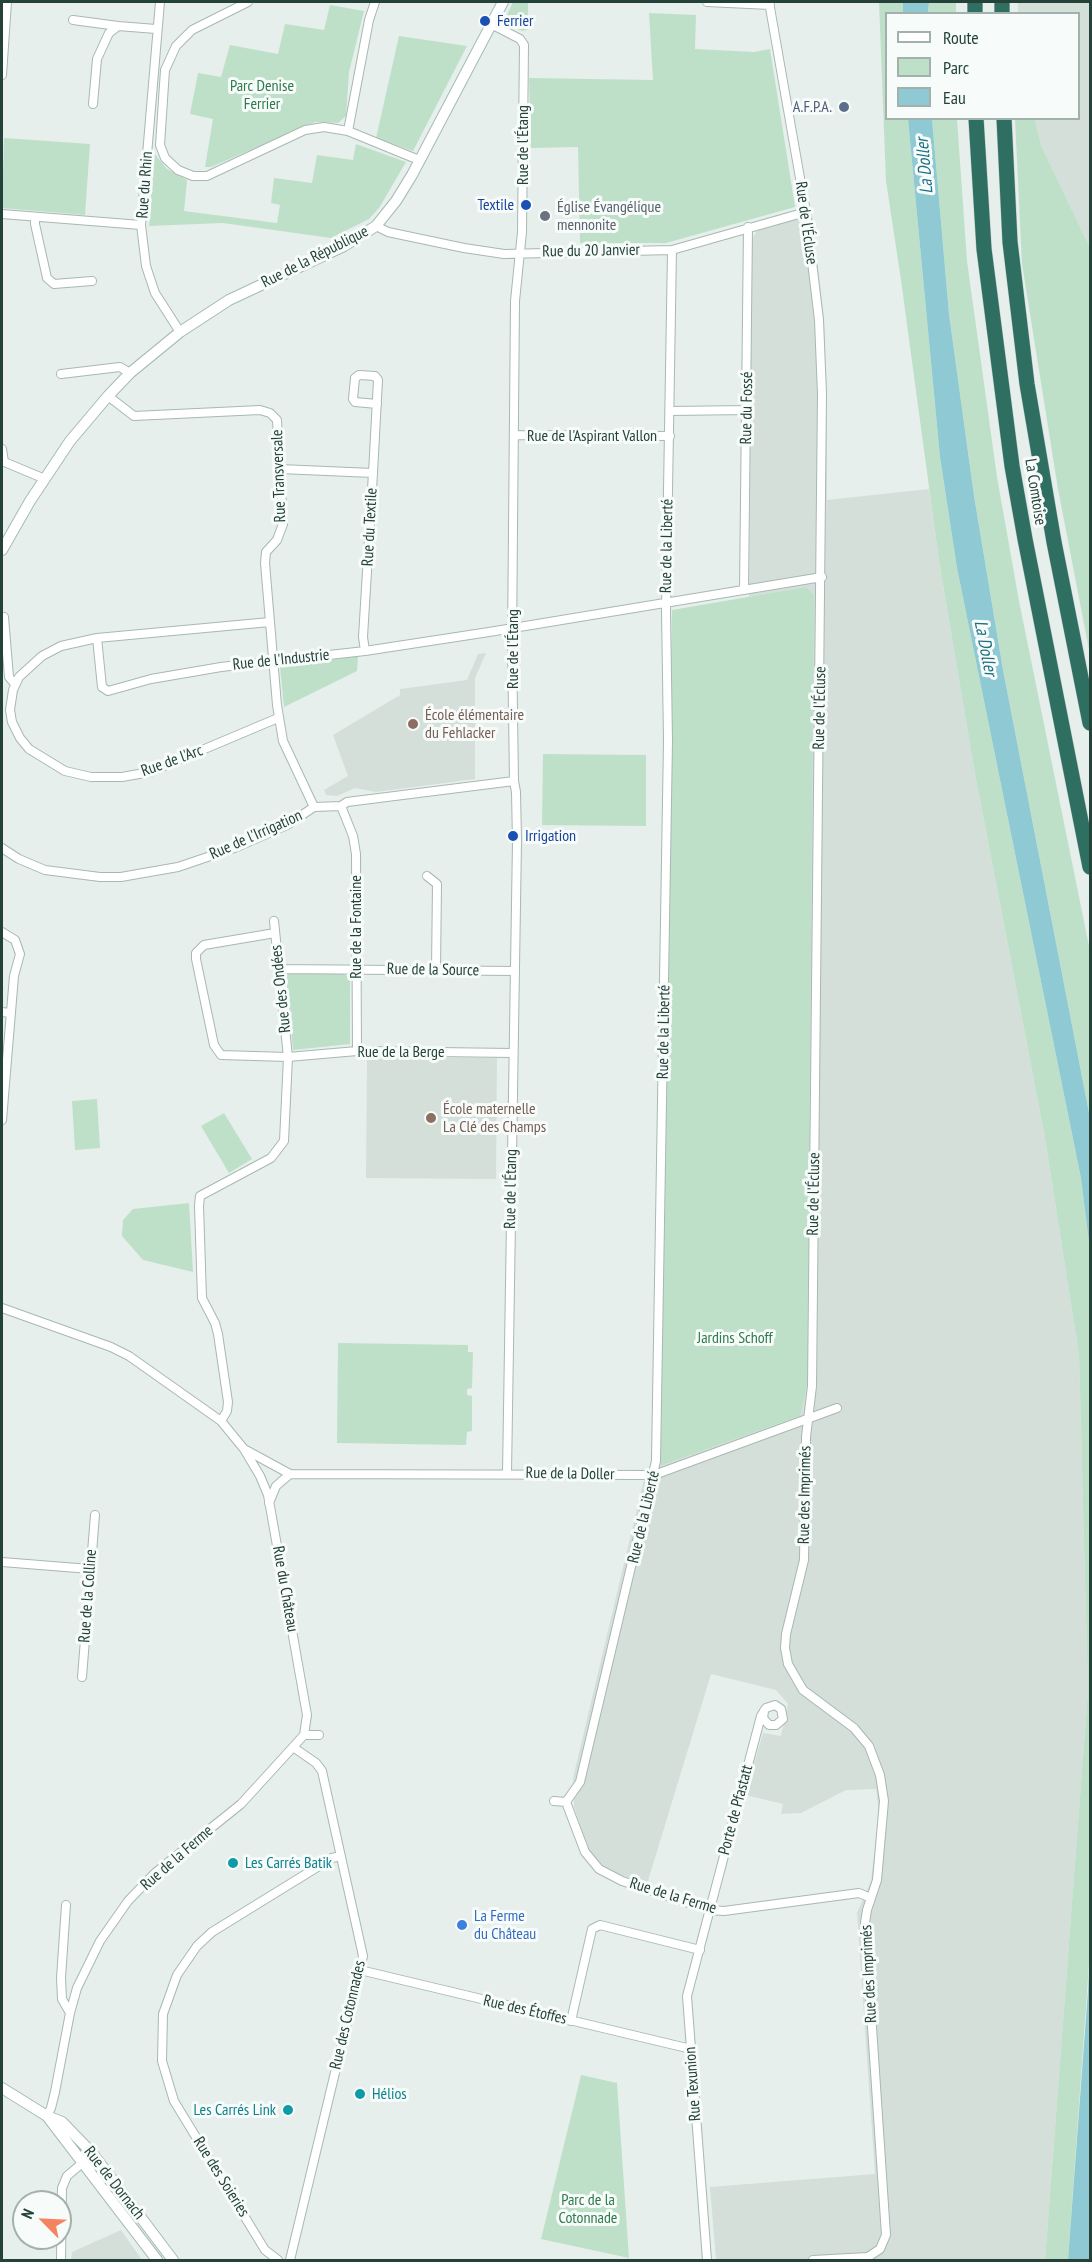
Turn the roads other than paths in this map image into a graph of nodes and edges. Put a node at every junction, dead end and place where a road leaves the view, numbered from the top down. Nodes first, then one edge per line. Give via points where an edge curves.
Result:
1 (7, 2) edge
2 (160, 2) edge
3 (248, 2) edge
4 (375, 2) edge
5 (502, 2) edge
6 (707, 2) edge
7 (769, 3) edge
8 (73, 20) dead end
9 (491, 24) junction
10 (118, 26) junction
11 (156, 29) junction
12 (2, 75) edge
13 (93, 104) dead end
14 (976, 120) edge
15 (1004, 120) edge
16 (348, 131) junction
17 (419, 160) junction
18 (806, 212) junction
19 (2, 214) edge
20 (36, 217) junction
21 (141, 225) junction
22 (376, 226) junction
23 (748, 227) junction
24 (672, 250) junction
25 (520, 253) junction
26 (92, 281) dead end
27 (180, 332) junction
28 (130, 373) junction
29 (61, 374) dead end
30 (108, 396) junction
31 (377, 404) dead end
32 (747, 410) junction
33 (670, 411) junction
34 (515, 435) junction
35 (670, 436) junction
36 (2, 449) edge
37 (3, 462) edge
38 (280, 469) junction
39 (373, 473) junction
40 (45, 479) junction
41 (2, 550) edge
42 (822, 577) junction
43 (744, 590) junction
44 (666, 603) junction
45 (4, 617) dead end
46 (270, 622) junction
47 (512, 628) junction
48 (97, 638) junction
49 (365, 651) junction
50 (273, 661) junction
51 (15, 684) junction
52 (278, 718) junction
53 (1090, 723) edge
54 (514, 781) junction
55 (341, 806) junction
56 (314, 807) junction
57 (2, 848) edge
58 (1090, 867) edge
59 (427, 876) dead end
60 (274, 921) dead end
61 (2, 932) edge
62 (275, 933) junction
63 (279, 969) junction
64 (356, 969) junction
65 (435, 970) junction
66 (515, 971) junction
67 (6, 1013) edge
68 (357, 1051) junction
69 (513, 1053) junction
70 (288, 1057) junction
71 (2, 1120) edge
72 (2, 1308) edge
73 (837, 1408) dead end
74 (808, 1419) junction
75 (221, 1421) junction
76 (244, 1449) junction
77 (507, 1473) junction
78 (290, 1474) junction
79 (654, 1475) junction
80 (269, 1503) junction
81 (95, 1515) dead end
82 (2, 1562) edge
83 (90, 1569) junction
84 (82, 1677) dead end
85 (764, 1711) dead end
86 (304, 1735) junction
87 (320, 1735) dead end
88 (293, 1747) junction
89 (554, 1801) dead end
90 (567, 1802) junction
91 (341, 1856) junction
92 (871, 1898) junction
93 (66, 1905) dead end
94 (710, 1910) junction
95 (700, 1950) junction
96 (360, 1970) junction
97 (70, 2013) junction
98 (571, 2021) junction
99 (691, 2049) junction
100 (2, 2088) edge
101 (47, 2116) junction
102 (93, 2154) junction
103 (84, 2162) junction
104 (61, 2260) edge
105 (157, 2260) edge
106 (174, 2260) edge
107 (278, 2260) edge
108 (290, 2260) edge
109 (707, 2260) edge
110 (813, 2260) edge

1 - 12 street
2 - 11 street, Rue du Rhin
3 - 16 street via 192,30 176,46 165,70 160,145 165,158 178,170 207,176 305,130 324,127
4 - 16 street
5 - 9 main road, Rue de la République
6 - 7 street
7 - 18 street, Rue de l'Écluse
8 - 10 street
9 - 17 main road, Rue de la République
9 - 25 street, Rue de l'Étang via 524,45
10 - 11 street
10 - 13 street via 109,33 97,59
11 - 21 street, Rue du Rhin
14 - 58 highway, La Comtoise via 984,249 1011,455
15 - 53 highway, La Comtoise via 1010,242 1027,384
16 - 17 street
17 - 22 main road, Rue de la République via 396,201
18 - 23 street, Rue du 20 Janvier
18 - 42 street, Rue de l'Écluse via 822,384
19 - 20 street
20 - 21 street
20 - 26 street via 47,278 54,284
21 - 27 street, Rue du Rhin via 146,266 155,293
22 - 25 street, Rue du 20 Janvier via 464,248
22 - 27 main road, Rue de la République via 345,246 229,300
23 - 24 street, Rue du 20 Janvier
23 - 32 street, Rue du Fossé
24 - 25 street, Rue du 20 Janvier
24 - 33 street, Rue de la Liberté
25 - 34 street, Rue de l'Étang via 515,301
27 - 28 main road, Rue de la République
28 - 29 street via 120,367
28 - 30 main road, Rue de la République
30 - 38 street, Rue Transversale via 134,416 260,410 270,413 277,420
30 - 40 main road, Rue de la République via 70,441
31 - 39 street, Rue du Textile
32 - 33 street
32 - 43 street, Rue du Fossé
33 - 35 street, Rue de la Liberté
34 - 35 street, Rue de l'Aspirant Vallon
34 - 47 street, Rue de l'Étang
35 - 44 street, Rue de la Liberté
36 - 37 street
37 - 40 street
38 - 39 street
38 - 46 street, Rue Transversale via 283,524 278,540 266,552 265,563
39 - 49 street, Rue du Textile
40 - 41 main road, Rue de la République
42 - 43 street, Rue de l'Industrie
42 - 74 street, Rue de l'Écluse via 812,1386
43 - 44 street, Rue de l'Industrie
44 - 47 street, Rue de l'Industrie
44 - 79 street, Rue de la Liberté via 668,741
45 - 51 street, Rue de l'Arc via 9,677
46 - 48 street
46 - 50 street, Rue Transversale
47 - 49 street, Rue de l'Industrie
47 - 54 street, Rue de l'Étang
48 - 50 street, Rue de l'Industrie via 102,687 108,691 151,679
48 - 51 street via 61,646 42,656
49 - 50 street, Rue de l'Industrie
50 - 52 street, Rue Transversale
51 - 52 street, Rue de l'Arc via 10,710 20,738 39,756 65,771 91,777 150,772
52 - 56 street, Rue Transversale via 283,741
54 - 55 street, Rue de l'Irrigation via 347,802
54 - 66 street, Rue de l'Étang
55 - 56 street, Rue de l'Irrigation
55 - 64 street, Rue de la Fontaine via 356,854
56 - 57 street, Rue de l'Irrigation via 287,825 237,847 178,867 121,877 45,870
59 - 65 street via 437,884
60 - 62 street, Rue des Ondées
61 - 67 street via 15,940 20,954
62 - 63 street, Rue des Ondées
62 - 70 street, Rue de la Berge via 204,945 195,958 216,1051 224,1057
63 - 64 street, Rue de la Source
63 - 70 street, Rue des Ondées
64 - 65 street, Rue de la Source
64 - 68 street, Rue de la Fontaine
65 - 66 street, Rue de la Source
66 - 69 street, Rue de l'Étang
67 - 71 street
68 - 69 street, Rue de la Berge
68 - 70 street, Rue de la Berge
69 - 77 street, Rue de l'Étang
70 - 75 street, Rue des Ondées via 284,1141 279,1150 200,1196 202,1298 218,1334 228,1402
72 - 75 street, Rue du Château via 129,1356
73 - 74 street, Rue de la Doller
74 - 79 street, Rue de la Doller
74 - 92 street, Rue des Imprimés via 804,1560 785,1648 788,1664 802,1690 854,1728 869,1746 880,1775 885,1801 883,1829
75 - 76 street, Rue du Château
76 - 78 street, Rue du Château
76 - 80 street, Rue du Château via 260,1476
77 - 78 street, Rue de la Doller
77 - 79 street, Rue de la Doller
78 - 80 street via 276,1486
79 - 90 street, Rue de la Liberté via 580,1782
80 - 86 street, Rue du Château via 307,1714
81 - 83 street, Rue de la Colline
82 - 83 street
83 - 84 street, Rue de la Colline
85 - 94 street, Porte de Pfastatt
86 - 87 street
86 - 88 street, Rue de la Ferme
88 - 91 street, Rue des Cotonnades via 322,1771
88 - 97 street, Rue de la Ferme via 241,1804 154,1873 128,1901 100,1941 77,1988
89 - 90 street
90 - 94 street, Rue de la Ferme via 585,1852 598,1869 622,1881
91 - 96 street, Rue des Cotonnades via 363,1956
91 - 107 street, Rue des Soieries via 212,1932 177,1975 163,2014 162,2061 174,2101 265,2250
92 - 94 street, Rue de la Ferme via 859,1893
92 - 110 street, Rue des Imprimés via 865,1923 886,2235 880,2249 868,2257
93 - 97 street via 61,1978 62,1999
94 - 95 street, Rue Texunion
95 - 98 street via 600,1925 592,1929
95 - 99 street, Rue Texunion via 687,1996
96 - 98 street, Rue des Étoffes
96 - 108 street, Rue des Cotonnades
97 - 101 street
98 - 99 street, Rue des Étoffes
99 - 109 street, Rue Texunion
100 - 101 main road, Rue de Dornach
101 - 102 main road, Rue de Dornach via 62,2122
101 - 103 main road, Rue de Dornach
102 - 103 street
102 - 106 main road, Rue de Dornach
103 - 104 street via 67,2176 62,2188
103 - 105 main road, Rue de Dornach

